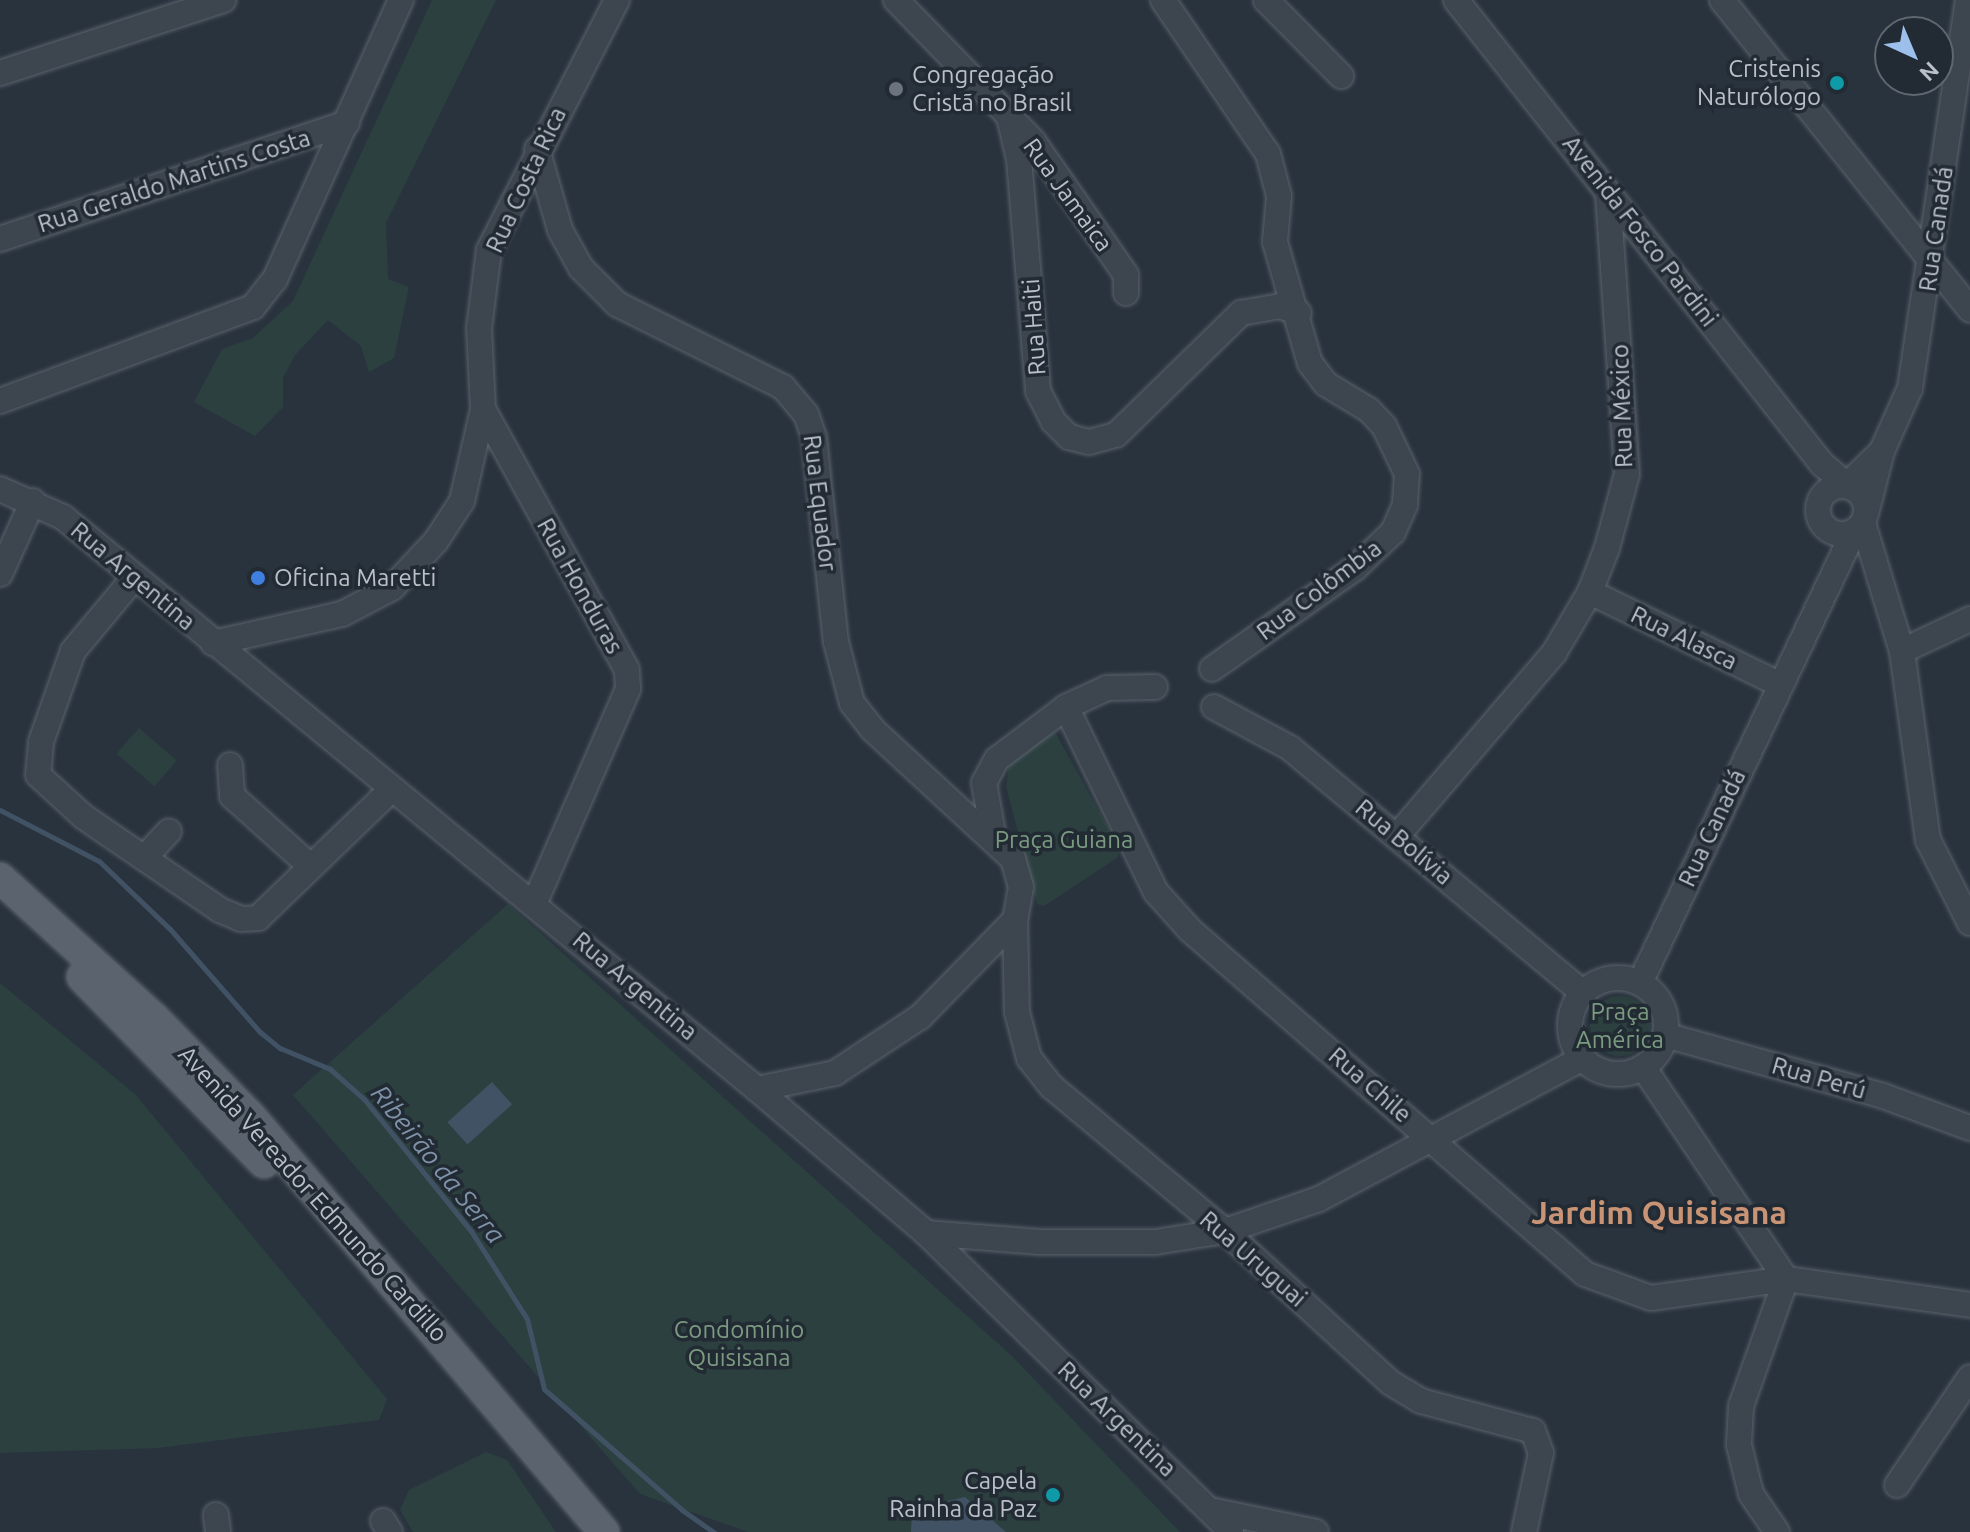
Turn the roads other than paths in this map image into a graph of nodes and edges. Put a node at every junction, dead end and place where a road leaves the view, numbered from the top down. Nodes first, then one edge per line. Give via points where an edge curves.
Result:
1 (223, 0) edge
2 (401, 0) edge
3 (617, 0) edge
4 (896, 0) edge
5 (1163, 0) edge
6 (1266, 0) edge
7 (1456, 0) edge
8 (1722, 0) edge
9 (1968, 0) edge
10 (0, 73) edge
11 (1341, 76) dead end
12 (1009, 117) junction
13 (347, 123) junction
14 (537, 149) junction
15 (1608, 193) junction
16 (0, 239) edge
17 (1933, 259) junction
18 (1126, 293) dead end
19 (1970, 310) edge
20 (1299, 313) junction
21 (0, 401) edge
22 (483, 409) junction
23 (1882, 451) junction
24 (1822, 464) junction
25 (1847, 485) junction
26 (0, 489) edge
27 (1820, 499) junction
28 (33, 501) junction
29 (1861, 522) junction
30 (1825, 527) junction
31 (0, 574) edge
32 (133, 579) junction
33 (1826, 586) junction
34 (1590, 592) junction
35 (1970, 619) edge
36 (213, 643) junction
37 (1902, 651) junction
38 (1212, 669) dead end
39 (1779, 684) junction
40 (1155, 687) dead end
41 (1066, 707) junction
42 (1214, 707) dead end
43 (230, 765) dead end
44 (391, 790) junction
45 (169, 831) dead end
46 (1398, 835) junction
47 (994, 839) junction
48 (145, 857) junction
49 (311, 867) junction
50 (0, 878) edge
51 (535, 902) junction
52 (0, 904) edge
53 (1015, 920) junction
54 (1970, 923) edge
55 (1640, 983) junction
56 (1583, 993) junction
57 (1665, 1035) junction
58 (1581, 1059) junction
59 (1643, 1067) junction
60 (757, 1089) junction
61 (1970, 1128) edge
62 (1429, 1138) junction
63 (1225, 1231) junction
64 (926, 1233) junction
65 (1786, 1279) junction
66 (1970, 1305) edge
67 (1970, 1377) edge
68 (1897, 1485) dead end
69 (1210, 1510) junction
70 (585, 1532) edge
71 (604, 1532) edge
72 (1231, 1532) edge
73 (1316, 1532) edge
74 (1524, 1532) edge
75 (1777, 1532) edge

1 - 10 street
2 - 13 street
3 - 14 street, Rua Costa Rica
4 - 12 street, Rua Jamaica
5 - 20 street, Rua Colômbia via 1268,154 1279,196 1275,242
6 - 11 street
7 - 15 street, Avenida Fosco Pardini
8 - 17 street
9 - 17 street, Rua Canadá
12 - 18 street, Rua Jamaica via 1033,141 1126,275
12 - 20 street, Rua Haiti via 1019,159 1038,391 1053,421 1069,437 1089,442 1116,435 1241,313 1280,306
13 - 16 street, Rua Geraldo Martins Costa
13 - 21 street via 275,279 253,307
14 - 22 street, Rua Costa Rica via 489,250 479,328
14 - 47 street, Rua Equador via 560,230 581,268 617,304 783,387 806,414 814,437 836,642 852,703 872,729
15 - 24 street, Avenida Fosco Pardini
15 - 34 street, Rua México via 1627,474
17 - 19 street
17 - 23 street, Rua Canadá via 1910,388
20 - 38 street, Rua Colômbia via 1310,363 1326,384 1369,410 1397,449 1407,474 1405,505 1393,532 1355,568
22 - 36 street, Rua Costa Rica via 462,501 436,541 392,588 342,614
22 - 51 street, Rua Honduras via 627,670 628,689
23 - 25 street
23 - 29 street, Rua Canadá
24 - 25 street, Avenida Fosco Pardini
24 - 27 street
25 - 27 street via 1832,488
25 - 29 street via 1859,492
26 - 28 street, Rua Argentina
27 - 30 street via 1818,514
28 - 31 street
28 - 32 street, Rua Argentina via 63,517
29 - 30 street via 1839,534
29 - 33 street, Rua Canadá
29 - 37 street
30 - 33 street
32 - 36 street, Rua Argentina
32 - 48 street via 73,651 41,742 38,775 84,817
33 - 39 street, Rua Canadá
34 - 39 street, Rua Alasca
34 - 46 street, Rua México via 1554,653
35 - 37 street
36 - 44 street, Rua Argentina
37 - 54 street via 1928,840
39 - 55 street, Rua Canadá
40 - 41 street via 1107,688
41 - 47 street via 997,759 984,783
41 - 62 street, Rua Chile via 1156,892 1190,930
42 - 46 street, Rua Bolívia via 1290,748
43 - 49 street via 232,796
44 - 49 street
44 - 51 street, Rua Argentina
45 - 48 street
46 - 56 street, Rua Bolívia
47 - 53 street, Rua Equador via 1013,859 1021,887
48 - 49 street via 241,919 258,918
50 - 71 main road, Avenida Vereador Edmundo Cardillo via 142,1006 251,1117
51 - 60 street, Rua Argentina
52 - 70 main road, Avenida Vereador Edmundo Cardillo via 88,982 248,1145
53 - 60 street via 920,1017 835,1073
53 - 63 street, Rua Uruguai via 1017,1012 1029,1058 1052,1087
55 - 56 street via 1610,978
55 - 57 street via 1661,1005
56 - 58 street via 1570,1018
57 - 59 street
57 - 61 street, Rua Perú via 1883,1096
58 - 59 street via 1604,1073
58 - 62 street
59 - 65 street
60 - 64 street, Rua Argentina
62 - 63 street via 1319,1199
62 - 65 street, Rua Chile via 1585,1274 1613,1287 1651,1298
63 - 64 street via 1155,1242
63 - 74 street, Rua Uruguai via 1391,1383 1421,1401 1533,1431 1541,1453
64 - 69 street, Rua Argentina
65 - 66 street, Rua Chile
65 - 75 street via 1741,1406 1739,1445 1751,1494
67 - 68 street
69 - 72 street, Rua Argentina
69 - 73 street

